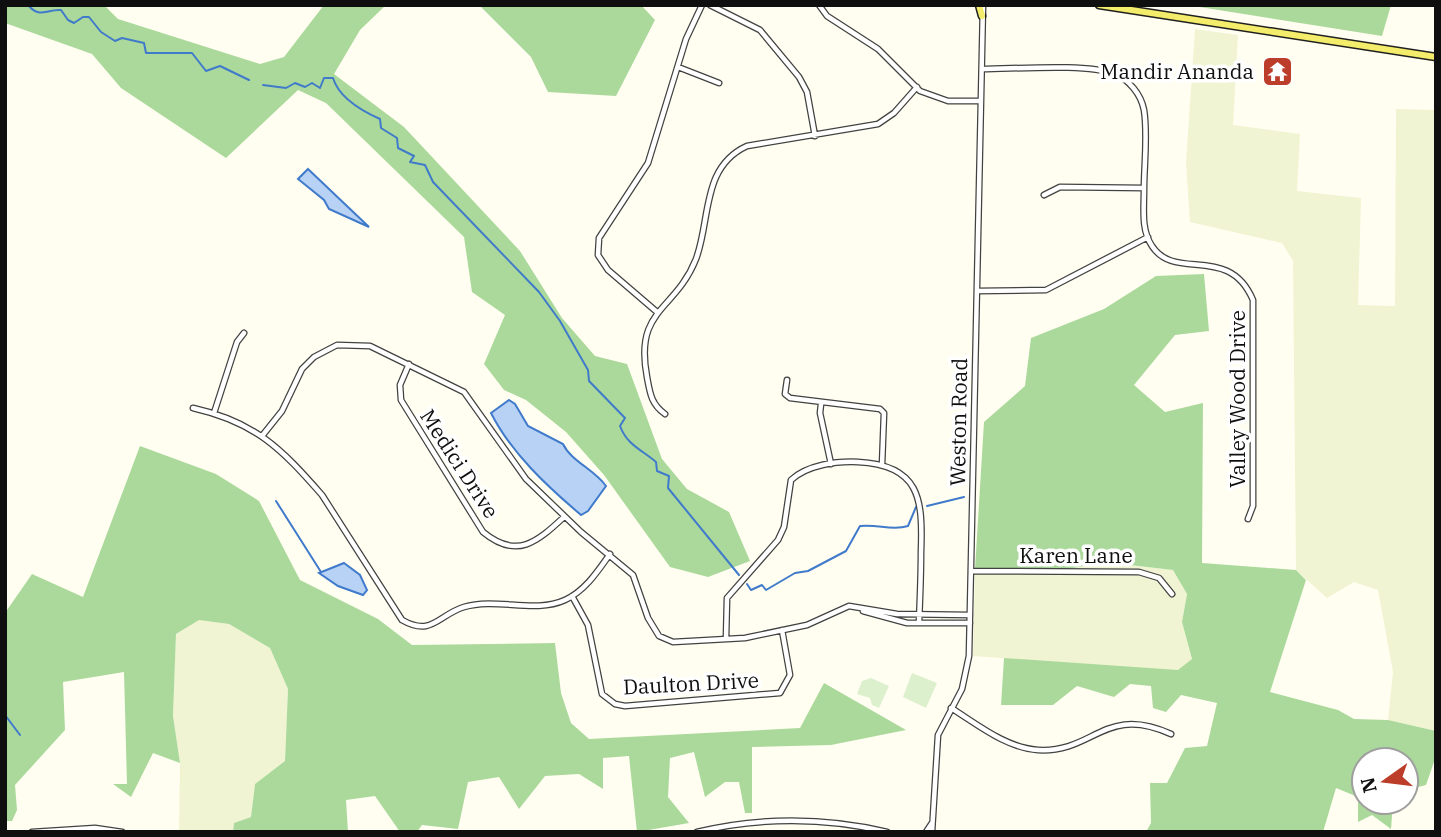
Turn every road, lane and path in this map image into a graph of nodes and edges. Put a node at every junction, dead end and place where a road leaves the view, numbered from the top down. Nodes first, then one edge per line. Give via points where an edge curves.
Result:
1 (702, 5) edge
2 (710, 5) edge
3 (819, 5) edge
4 (981, 5) edge
5 (1099, 5) edge
6 (982, 16) joint
7 (1436, 57) edge
8 (678, 67) junction
9 (982, 69) junction
10 (719, 83) dead end
11 (917, 87) junction
12 (981, 101) junction
13 (815, 136) junction
14 (1144, 188) junction
15 (1044, 195) dead end
16 (1148, 237) junction
17 (978, 291) junction
18 (657, 312) junction
19 (244, 333) dead end
20 (410, 364) junction
21 (787, 380) dead end
22 (821, 404) junction
23 (193, 408) dead end
24 (214, 412) junction
25 (665, 414) dead end
26 (262, 436) junction
27 (831, 464) junction
28 (883, 465) junction
29 (564, 517) junction
30 (1248, 519) dead end
31 (610, 554) junction
32 (972, 572) junction
33 (1172, 594) dead end
34 (572, 596) junction
35 (849, 606) junction
36 (919, 613) junction
37 (970, 615) junction
38 (919, 622) junction
39 (970, 623) junction
40 (782, 630) junction
41 (726, 639) junction
42 (951, 708) junction
43 (1171, 734) dead end
44 (933, 823) junction
45 (32, 832) edge
46 (121, 832) edge
47 (696, 832) edge
48 (887, 832) edge
49 (926, 832) edge
50 (932, 832) edge

1 - 8 street
2 - 13 street via 760,30 799,77 807,92
3 - 11 street via 827,16 878,49
4 - 6 main road
5 - 7 main road
6 - 9 street, Weston Road
8 - 10 street
8 - 18 street via 648,163 598,237 598,255 608,270
9 - 12 street, Weston Road
9 - 14 street via 1097,71 1124,79 1144,108
11 - 12 street via 938,99
11 - 13 street via 878,124
12 - 17 street, Weston Road
13 - 18 street via 733,152 715,175 691,269
14 - 15 street via 1060,187
14 - 16 street via 1143,220
16 - 17 street via 1046,290
16 - 30 street, Valley Wood Drive via 1152,247 1172,261 1233,273 1253,300 1253,506
17 - 32 street, Weston Road
18 - 25 street via 645,335 643,354 654,406
19 - 24 street
20 - 26 street via 370,346 349,343 326,350 302,369 282,411
20 - 29 street via 464,392 514,464
20 - 29 street, Medici Drive via 400,385 401,400 483,532 494,541 524,546
21 - 22 street via 785,394 790,398
22 - 27 street
22 - 28 street via 884,412
23 - 24 street
24 - 26 street
26 - 34 street via 322,495 391,605 414,628 428,627 465,607 554,604
27 - 28 street
27 - 41 street via 803,471 791,480 778,540 727,598
28 - 36 street via 905,477 921,506
29 - 31 street
31 - 34 street
31 - 41 street via 634,575 659,636 673,642
32 - 33 street, Karen Lane via 1139,572 1158,578
32 - 37 street, Weston Road
34 - 40 street, Daulton Drive via 588,625 602,694 625,706 780,693 790,675
35 - 36 street
35 - 38 street via 895,621
35 - 40 street via 807,625
36 - 37 street
36 - 38 street
37 - 39 street, Weston Road
38 - 39 street
39 - 42 street, Weston Road via 967,671
40 - 41 street
42 - 43 street via 1002,739 1028,748 1060,748 1124,723 1147,724
42 - 44 street, Weston Road via 936,743
44 - 49 street
44 - 50 street, Weston Road
45 - 46 street via 87,828
47 - 48 street via 742,823 816,822

